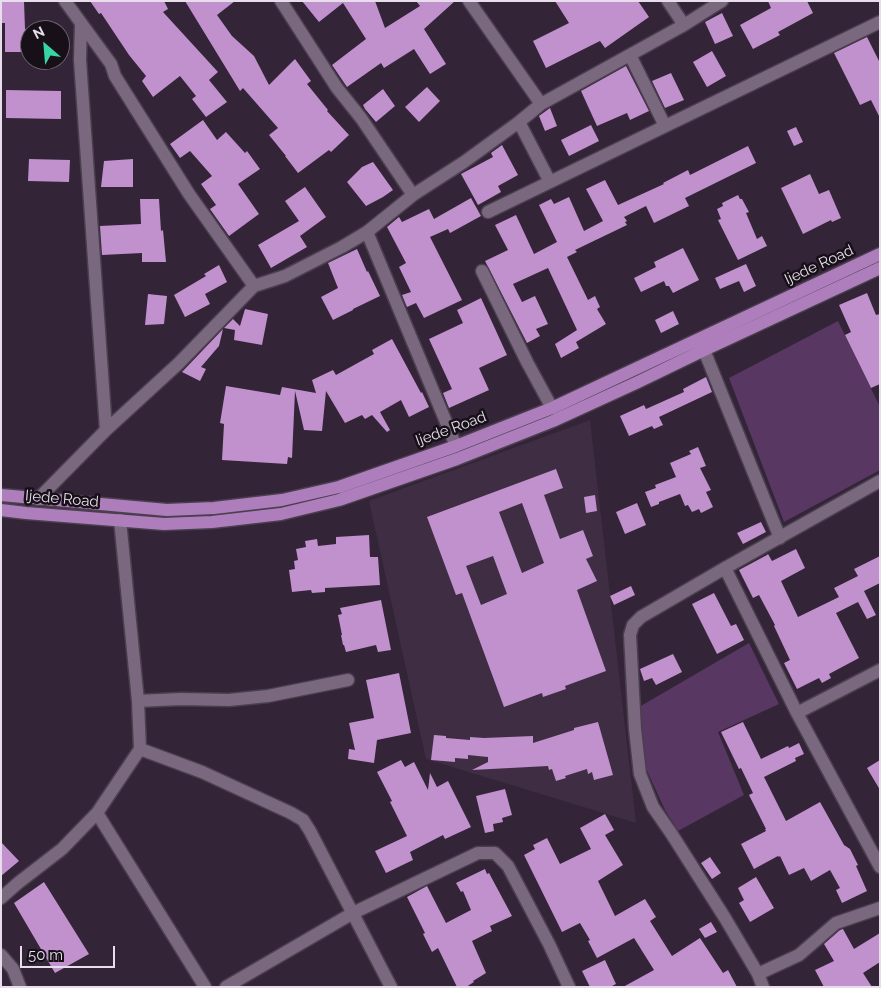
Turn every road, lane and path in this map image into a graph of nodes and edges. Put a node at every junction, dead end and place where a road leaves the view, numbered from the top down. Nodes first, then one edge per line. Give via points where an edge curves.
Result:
1 (66, 1) edge
2 (281, 1) edge
3 (469, 1) edge
4 (668, 1) edge
5 (722, 1) edge
6 (880, 22) edge
7 (81, 23) junction
8 (684, 26) junction
9 (630, 55) junction
10 (540, 104) junction
11 (519, 122) junction
12 (664, 126) junction
13 (550, 182) junction
14 (413, 195) junction
15 (488, 212) dead end
16 (367, 232) junction
17 (880, 254) edge
18 (880, 268) edge
19 (482, 270) dead end
20 (254, 286) junction
21 (704, 350) junction
22 (632, 370) junction
23 (638, 382) junction
24 (552, 408) junction
25 (106, 430) junction
26 (456, 446) junction
27 (880, 482) edge
28 (1, 494) edge
29 (38, 499) junction
30 (1, 510) edge
31 (120, 520) junction
32 (780, 538) junction
33 (725, 568) junction
34 (880, 670) edge
35 (348, 680) dead end
36 (138, 701) junction
37 (797, 713) junction
38 (140, 749) junction
39 (98, 812) junction
40 (879, 861) edge
41 (1, 898) edge
42 (880, 908) edge
43 (353, 913) junction
44 (1, 956) edge
45 (758, 974) junction
46 (20, 987) edge
47 (205, 987) edge
48 (226, 987) edge
49 (391, 987) edge
50 (569, 987) edge
51 (764, 987) edge

1 - 7 street
2 - 14 street via 337,88
3 - 10 street
4 - 8 street
5 - 8 street
6 - 12 street
7 - 20 street via 110,64 189,194
7 - 25 street via 80,60
8 - 9 street
9 - 10 street
9 - 12 street
10 - 11 street
11 - 13 street
11 - 14 street
12 - 13 street
13 - 15 street
14 - 16 street
16 - 20 street via 285,276
16 - 26 street
17 - 22 main road, Ijede Road
18 - 21 main road, Ijede Road
19 - 24 street
20 - 25 street via 179,363
21 - 23 main road, Ijede Road
21 - 32 street
22 - 23 main road
22 - 24 main road, Ijede Road
23 - 31 main road, Ijede Road via 492,446 339,500 281,514 212,522 164,524
24 - 26 main road, Ijede Road
25 - 29 street
26 - 29 main road, Ijede Road via 339,487 282,500 166,510
27 - 32 street
28 - 29 main road, Ijede Road
30 - 31 main road, Ijede Road
31 - 36 street
32 - 33 street
33 - 37 street
33 - 45 street via 641,617 633,625 630,635 635,729 640,774 653,807
34 - 37 street
35 - 36 street via 268,696 229,700
36 - 38 street
37 - 40 street
38 - 39 street
38 - 43 street via 202,772 303,820
39 - 41 street via 62,849
39 - 47 street
42 - 45 street via 836,923 799,955
43 - 48 street
43 - 49 street
43 - 50 street via 478,853 495,854 508,866
44 - 46 street via 13,969
45 - 51 street

